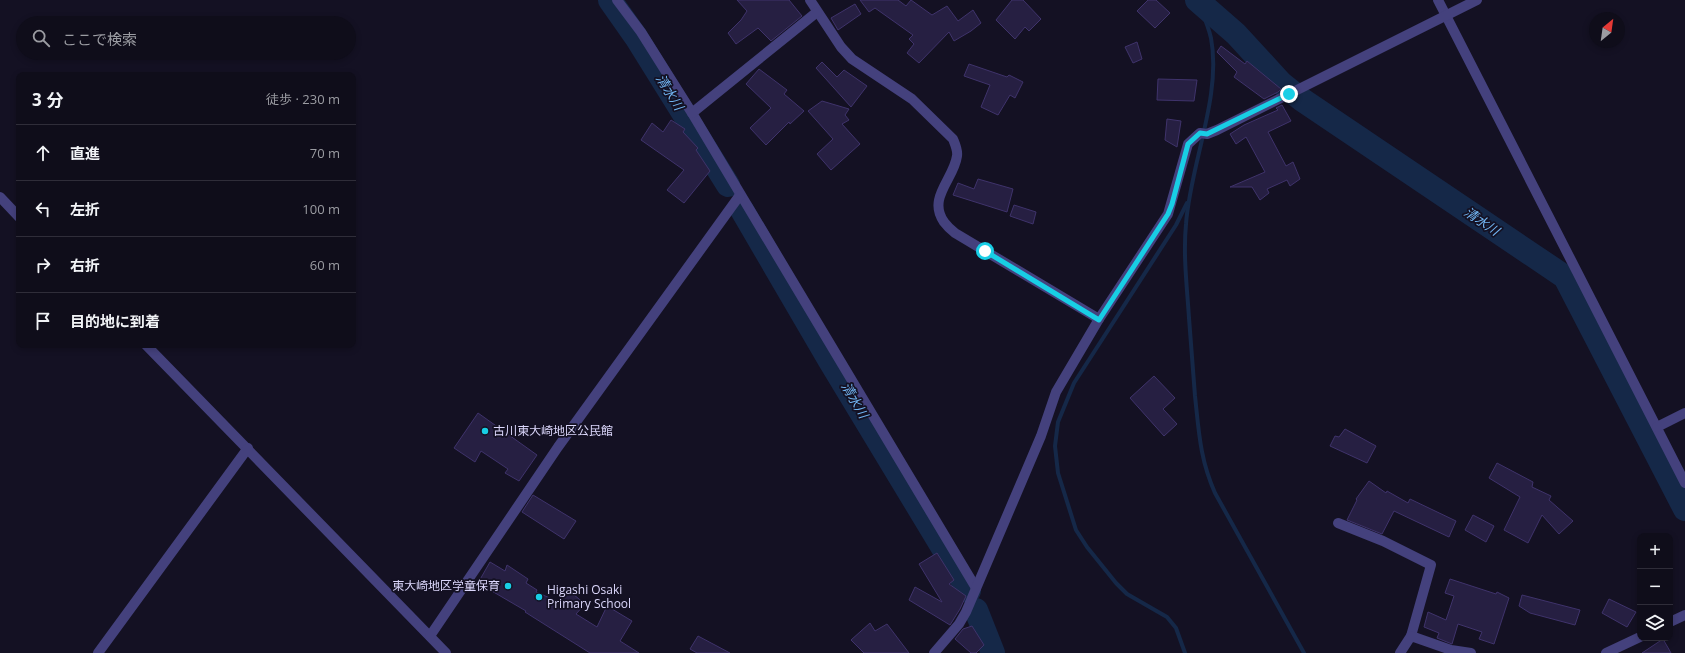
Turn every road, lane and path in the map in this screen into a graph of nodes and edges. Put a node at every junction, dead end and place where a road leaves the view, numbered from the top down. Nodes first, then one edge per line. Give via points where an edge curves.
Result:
1 (617, 0) edge
2 (810, 0) edge
3 (1438, 0) edge
4 (1476, 0) edge
5 (817, 12) junction
6 (1446, 16) junction
7 (692, 113) junction
8 (740, 195) junction
9 (0, 197) edge
10 (16, 214) edge
11 (1099, 320) junction
12 (149, 348) edge
13 (1685, 413) edge
14 (1656, 428) junction
15 (248, 448) junction
16 (1685, 483) edge
17 (1338, 523) dead end
18 (976, 588) junction
19 (1685, 615) edge
20 (1673, 621) edge
21 (430, 636) junction
22 (1411, 636) junction
23 (1637, 638) edge
24 (98, 653) edge
25 (446, 653) edge
26 (934, 653) edge
27 (1400, 653) edge
28 (1471, 653) edge
29 (1606, 653) edge

1 - 7 street via 641,32
2 - 5 street
3 - 6 street
4 - 6 street
5 - 7 street
5 - 11 street via 852,59 912,99 953,138 957,157 938,201 938,210 944,223 955,233
6 - 11 street via 1188,144 1168,214
6 - 14 street
7 - 8 street
8 - 18 street
8 - 21 street via 558,447
9 - 10 street
11 - 18 street via 1056,392 1041,436
12 - 15 street
13 - 14 street
14 - 16 street
15 - 21 street
15 - 24 street
17 - 22 street via 1431,565
18 - 26 street via 959,624
19 - 20 street
21 - 25 street
22 - 27 street
22 - 28 street via 1451,650
23 - 29 street

